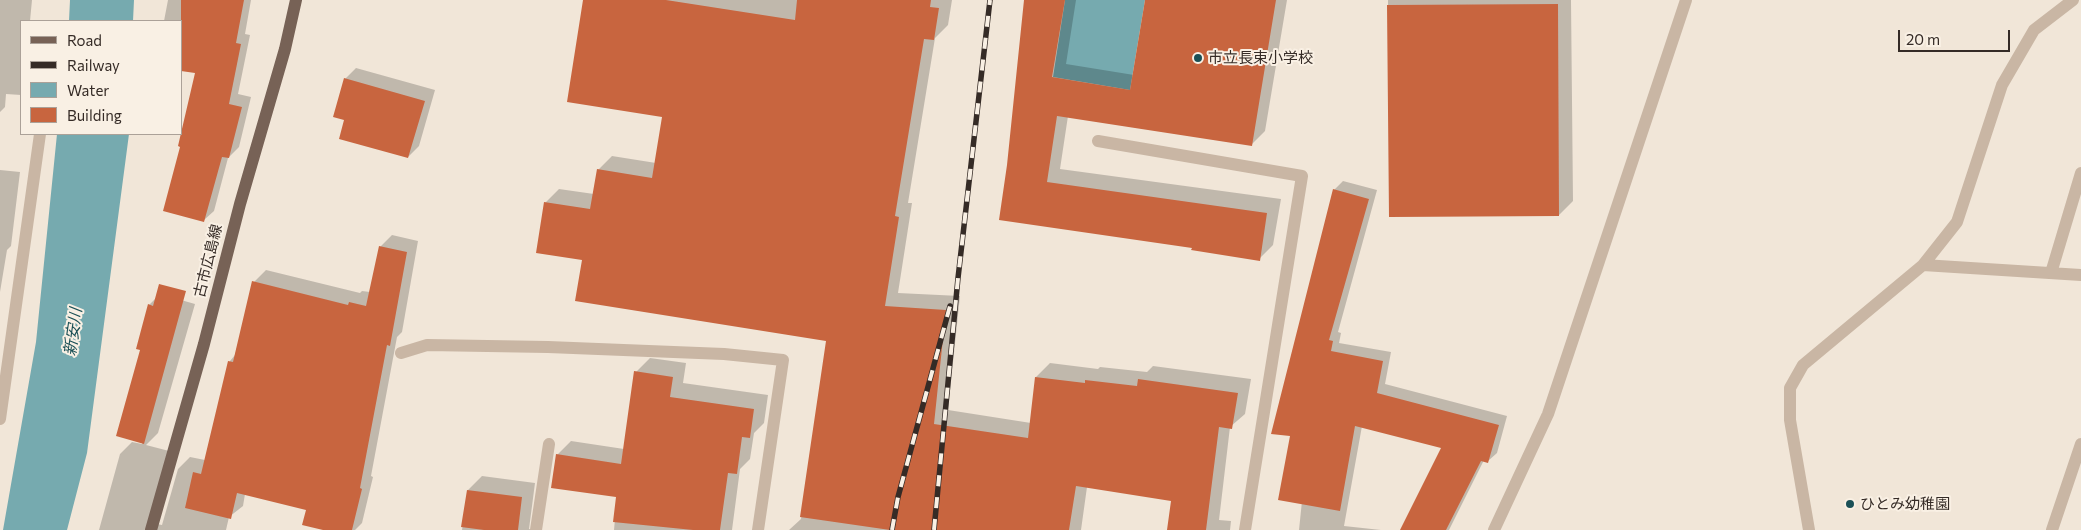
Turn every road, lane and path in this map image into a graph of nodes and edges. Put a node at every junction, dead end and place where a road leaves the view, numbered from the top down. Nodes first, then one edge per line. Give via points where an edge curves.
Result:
1 (296, 0) edge
2 (1686, 0) edge
3 (2073, 0) edge
4 (40, 135) edge
5 (1098, 141) dead end
6 (2081, 172) edge
7 (1922, 265) junction
8 (2051, 273) junction
9 (2081, 275) edge
10 (401, 353) dead end
11 (0, 419) edge
12 (548, 444) dead end
13 (2081, 444) edge
14 (151, 530) edge
15 (536, 530) edge
16 (758, 530) edge
17 (1245, 530) edge
18 (1494, 530) edge
19 (1809, 530) edge
20 (2052, 530) edge

1 - 14 main road, 古市広島線
2 - 18 street via 1548,414
3 - 7 street via 2034,30 2002,85 1957,222
4 - 11 street
5 - 17 street via 1302,176
6 - 8 street
7 - 8 street
7 - 19 street via 1803,365 1790,388 1790,420
8 - 9 street
10 - 16 street via 427,345 548,347 724,354 783,360
12 - 15 street
13 - 20 street

